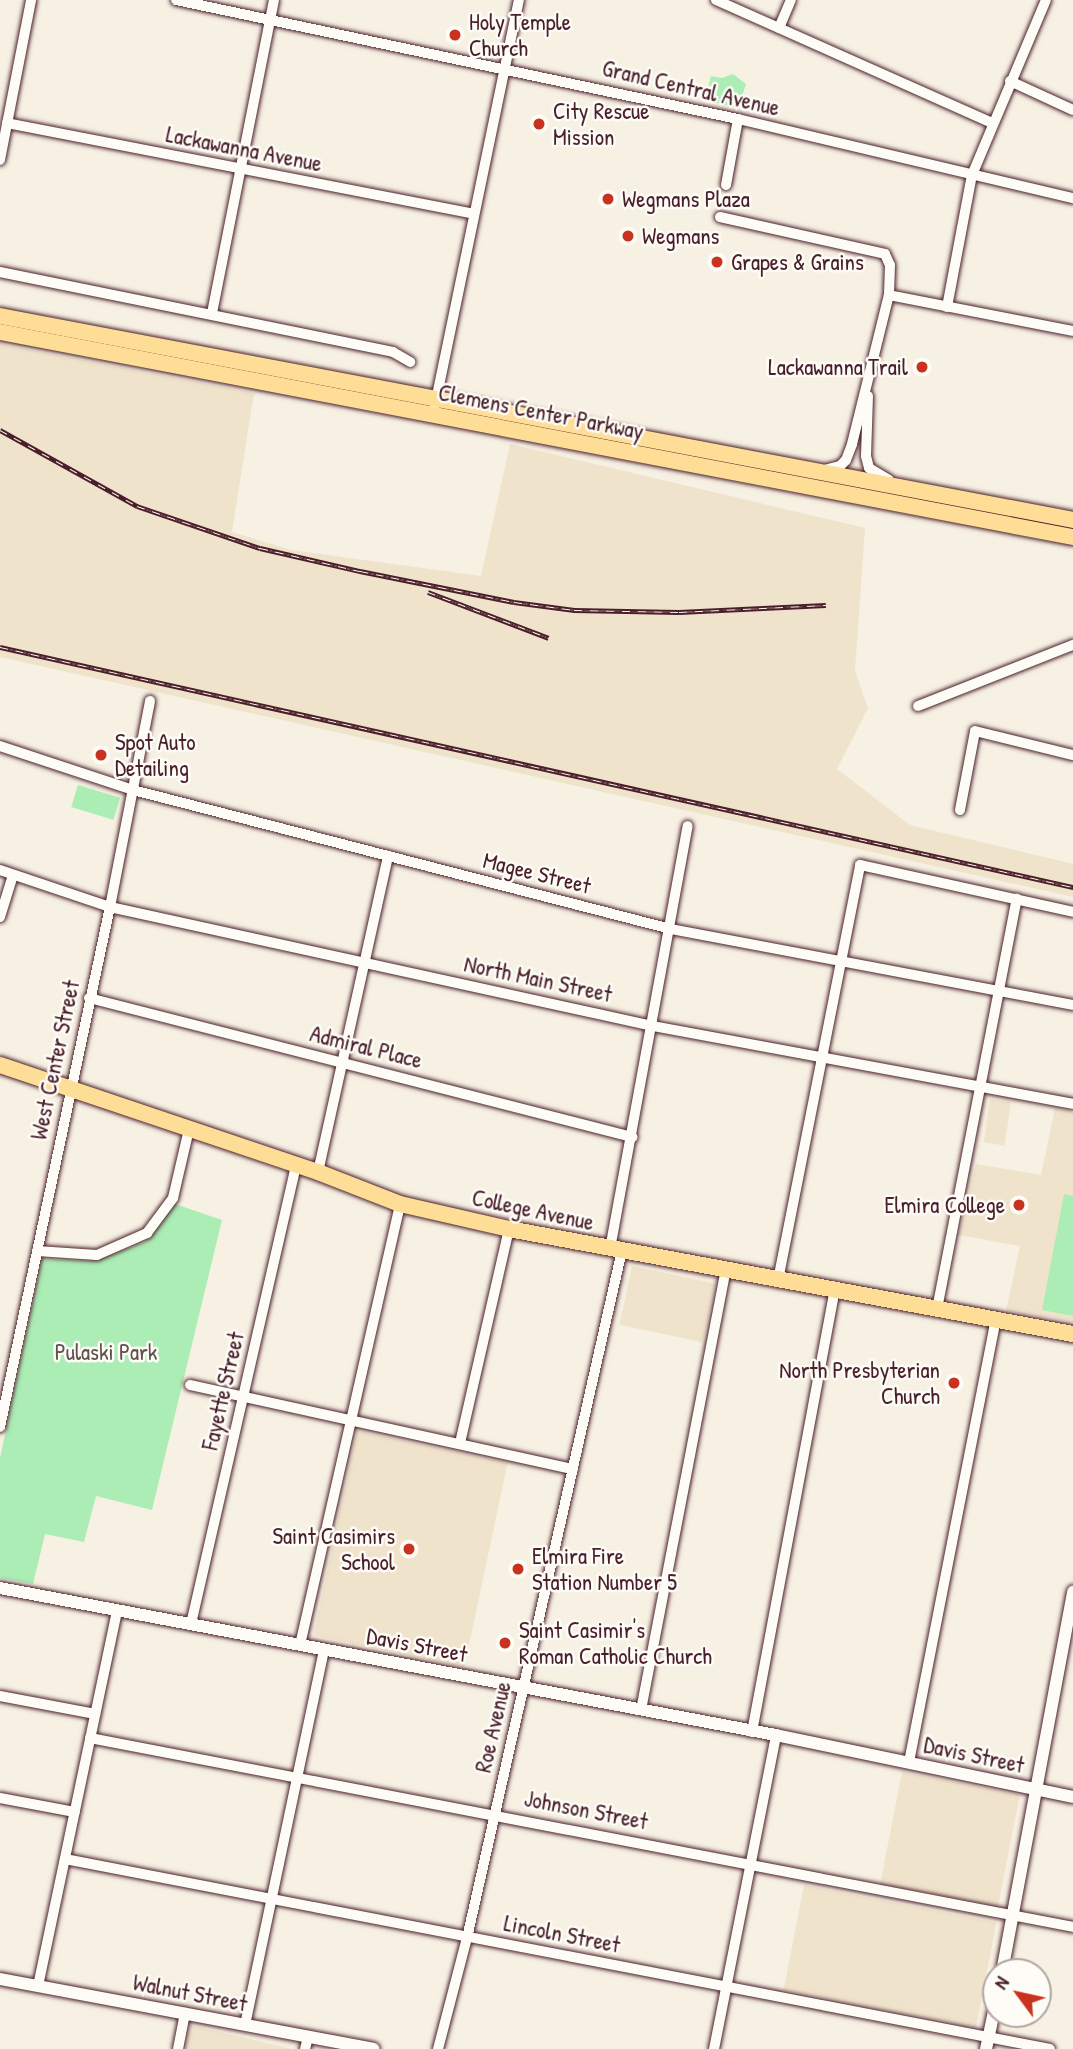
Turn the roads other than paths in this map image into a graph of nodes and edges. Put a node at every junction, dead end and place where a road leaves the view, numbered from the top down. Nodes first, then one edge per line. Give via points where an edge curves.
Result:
1 (32, 0) edge
2 (176, 0) edge
3 (274, 0) edge
4 (519, 0) edge
5 (716, 0) edge
6 (791, 0) edge
7 (1046, 0) edge
8 (270, 19) junction
9 (779, 28) junction
10 (504, 68) junction
11 (1010, 81) junction
12 (1073, 110) edge
13 (738, 119) junction
14 (7, 123) junction
15 (992, 123) junction
16 (0, 160) edge
17 (242, 171) junction
18 (972, 175) junction
19 (726, 185) dead end
20 (1073, 198) edge
21 (473, 214) junction
22 (719, 217) dead end
23 (0, 272) edge
24 (890, 295) junction
25 (947, 307) junction
26 (212, 313) junction
27 (0, 316) edge
28 (1073, 331) edge
29 (0, 332) edge
30 (410, 362) dead end
31 (867, 390) junction
32 (434, 407) junction
33 (818, 472) junction
34 (912, 489) junction
35 (1073, 520) edge
36 (1073, 537) edge
37 (1073, 645) edge
38 (150, 701) dead end
39 (918, 706) dead end
40 (0, 746) edge
41 (1073, 755) edge
42 (133, 790) junction
43 (960, 810) dead end
44 (688, 826) dead end
45 (388, 856) junction
46 (0, 870) edge
47 (13, 875) junction
48 (1017, 899) junction
49 (110, 907) junction
50 (1073, 912) edge
51 (0, 916) edge
52 (671, 929) junction
53 (841, 961) junction
54 (364, 962) junction
55 (999, 991) junction
56 (89, 998) junction
57 (1073, 1005) edge
58 (653, 1026) junction
59 (822, 1057) junction
60 (342, 1062) junction
61 (0, 1065) edge
62 (980, 1087) junction
63 (71, 1089) junction
64 (1073, 1104) edge
65 (189, 1129) junction
66 (632, 1137) junction
67 (296, 1167) junction
68 (318, 1172) junction
69 (400, 1204) junction
70 (509, 1229) junction
71 (616, 1249) junction
72 (37, 1251) junction
73 (726, 1270) junction
74 (778, 1280) junction
75 (835, 1290) junction
76 (937, 1309) junction
77 (996, 1321) junction
78 (1073, 1334) edge
79 (190, 1385) dead end
80 (243, 1396) junction
81 (352, 1420) junction
82 (0, 1427) edge
83 (460, 1443) junction
84 (573, 1469) junction
85 (0, 1588) edge
86 (1073, 1592) edge
87 (117, 1610) junction
88 (191, 1624) junction
89 (300, 1644) junction
90 (324, 1649) junction
91 (524, 1687) junction
92 (0, 1696) edge
93 (641, 1710) junction
94 (95, 1714) junction
95 (752, 1732) junction
96 (776, 1735) junction
97 (90, 1738) junction
98 (909, 1762) junction
99 (295, 1777) junction
100 (1036, 1790) junction
101 (1073, 1797) edge
102 (0, 1798) edge
103 (75, 1812) junction
104 (495, 1814) junction
105 (65, 1859) junction
106 (751, 1864) junction
107 (270, 1900) junction
108 (1013, 1916) junction
109 (1073, 1927) edge
110 (467, 1938) junction
111 (1005, 1958) edge
112 (0, 1979) edge
113 (38, 1986) junction
114 (726, 1987) junction
115 (185, 2013) junction
116 (246, 2025) junction
117 (306, 2043) edge
118 (988, 2043) edge
119 (178, 2049) edge
120 (373, 2049) edge
121 (438, 2049) edge
122 (713, 2049) edge
123 (1050, 2049) edge

1 - 14 street
2 - 8 street, Grand Central Avenue
3 - 8 street
4 - 10 street
5 - 9 street
6 - 9 street
7 - 11 street
8 - 10 street, Grand Central Avenue
8 - 17 street
9 - 15 street
10 - 13 street, Grand Central Avenue
10 - 21 street
11 - 12 street
11 - 15 street
13 - 18 street, Grand Central Avenue
13 - 19 street
14 - 16 street
14 - 17 street, Lackawanna Avenue
15 - 18 street
17 - 21 street, Lackawanna Avenue
17 - 26 street
18 - 20 street, Grand Central Avenue
18 - 25 street
21 - 32 street
22 - 24 street via 885,254 890,265
23 - 26 street
24 - 25 street
24 - 31 street
25 - 28 street
26 - 30 street via 393,352
27 - 32 main road, Clemens Center Parkway
29 - 32 main road, Clemens Center Parkway
31 - 33 street via 846,460
31 - 34 street via 869,468
32 - 33 main road, Clemens Center Parkway
32 - 36 main road, Clemens Center Parkway
33 - 34 main road, Clemens Center Parkway
34 - 35 main road, Clemens Center Parkway
37 - 39 street
38 - 42 street, West Center Street
40 - 42 street, Magee Street
41 - 43 street via 975,731
42 - 45 street, Magee Street
42 - 49 street, West Center Street
44 - 52 street, Roe Avenue
45 - 52 street, Magee Street
45 - 54 street
46 - 47 street, North Main Street
47 - 49 street, North Main Street
47 - 51 street
48 - 50 street
48 - 53 street via 860,865
48 - 55 street
49 - 54 street, North Main Street
49 - 56 street, West Center Street
52 - 53 street, Magee Street
52 - 58 street, Roe Avenue
53 - 55 street, Magee Street
53 - 59 street
54 - 58 street, North Main Street
54 - 60 street
55 - 57 street, Magee Street
55 - 62 street
56 - 60 street, Admiral Place
56 - 63 street, West Center Street
58 - 59 street, North Main Street
58 - 66 street, Roe Avenue
59 - 62 street, North Main Street
59 - 74 street
60 - 66 street, Admiral Place
60 - 68 street
61 - 63 main road, College Avenue
62 - 64 street, North Main Street
62 - 76 street
63 - 65 main road, College Avenue
63 - 72 street, West Center Street
65 - 67 main road, College Avenue
65 - 72 street via 173,1198 147,1233 97,1255
66 - 71 street, Roe Avenue
67 - 68 main road, College Avenue
67 - 80 street, Fayette Street
68 - 69 main road, College Avenue
69 - 70 main road, College Avenue
69 - 81 street
70 - 71 main road, College Avenue
70 - 83 street
71 - 73 main road, College Avenue
71 - 84 street, Roe Avenue
72 - 82 street, West Center Street
73 - 74 main road, College Avenue
73 - 93 street
74 - 75 main road, College Avenue
75 - 76 main road, College Avenue
75 - 95 street
76 - 77 main road, College Avenue
77 - 78 main road, College Avenue
77 - 98 street
79 - 80 street
80 - 81 street
80 - 88 street, Fayette Street
81 - 83 street
81 - 89 street
83 - 84 street
84 - 91 street, Roe Avenue
85 - 87 street, Davis Street
86 - 100 street
87 - 88 street, Davis Street
87 - 94 street
88 - 89 street, Davis Street
89 - 90 street, Davis Street
90 - 91 street, Davis Street
90 - 99 street
91 - 93 street, Davis Street
91 - 104 street, Roe Avenue
92 - 94 street
93 - 95 street, Davis Street
94 - 97 street
95 - 96 street, Davis Street
96 - 98 street, Davis Street
96 - 106 street
97 - 99 street, Johnson Street
97 - 103 street
98 - 100 street, Davis Street
99 - 104 street, Johnson Street
99 - 107 street
100 - 101 street, Davis Street
100 - 108 street
102 - 103 street
103 - 105 street
104 - 106 street, Johnson Street
104 - 110 street, Roe Avenue
105 - 107 street, Lincoln Street
105 - 113 street
106 - 108 street, Johnson Street
106 - 114 street
107 - 110 street, Lincoln Street
107 - 116 street
108 - 109 street, Johnson Street
108 - 111 street
110 - 114 street, Lincoln Street
110 - 121 street, Roe Avenue
112 - 113 street, Walnut Street
113 - 115 street, Walnut Street
114 - 118 street, Lincoln Street
114 - 122 street
115 - 116 street, Walnut Street
115 - 119 street
116 - 117 street, Walnut Street
117 - 120 street, Walnut Street
118 - 123 street, Lincoln Street

